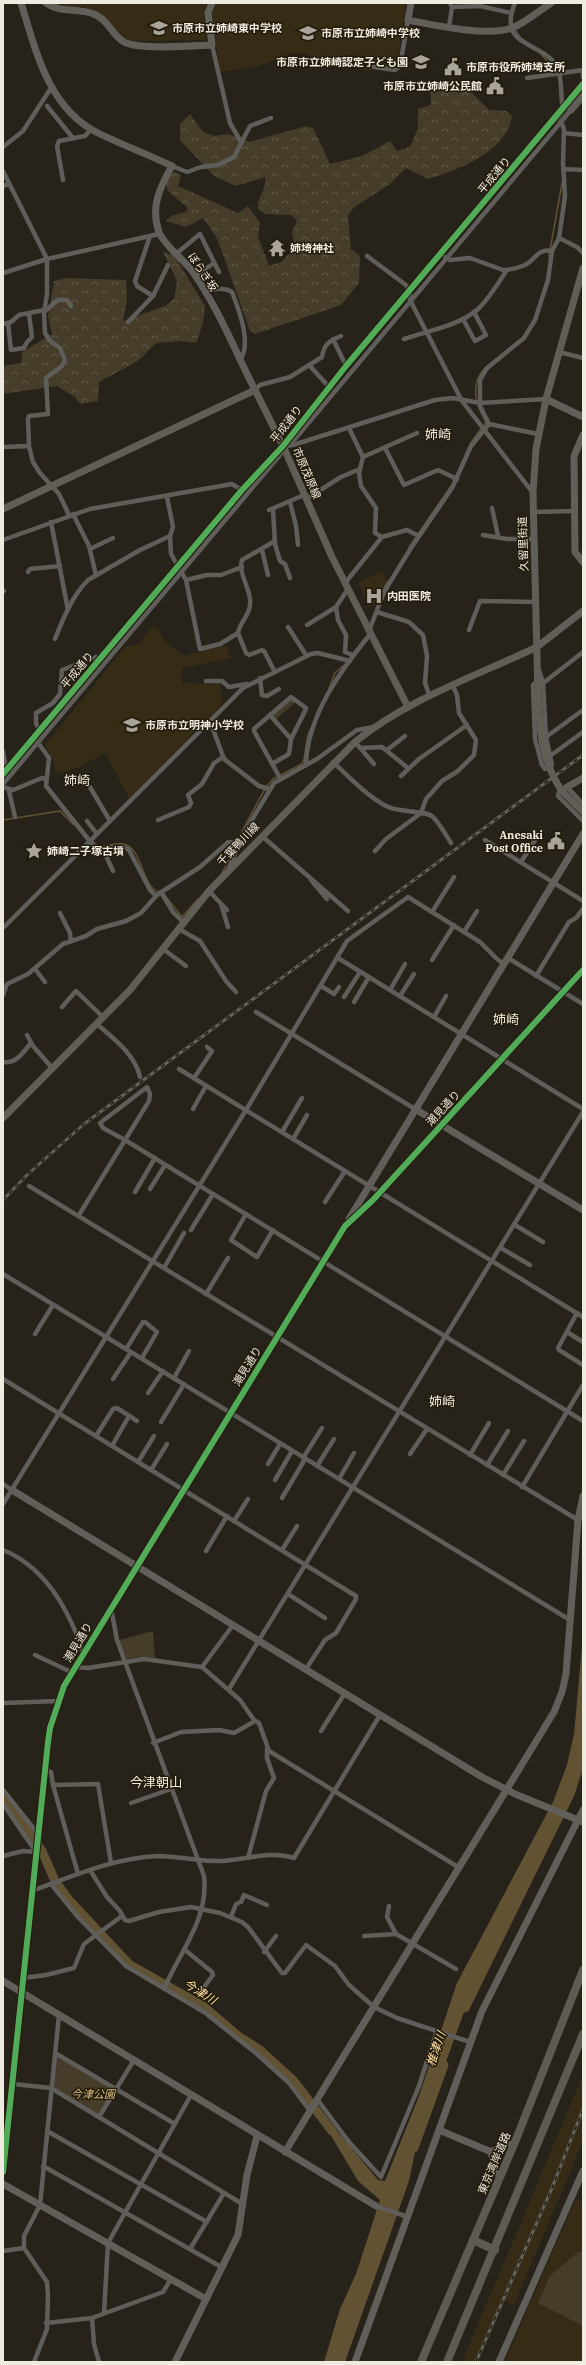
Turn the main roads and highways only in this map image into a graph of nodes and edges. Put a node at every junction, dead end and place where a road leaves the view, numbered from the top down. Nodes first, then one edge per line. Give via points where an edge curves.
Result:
1 (583, 268) edge
2 (3, 509) edge
3 (537, 647) junction
4 (408, 707) junction
5 (583, 812) edge
6 (3, 1118) edge
7 (583, 1970) edge
8 (583, 2034) edge
9 (473, 2240) junction
10 (495, 2250) junction
11 (421, 2362) edge
12 (447, 2362) edge

1 - 3 main road, 久留里街道 via 538,434 532,493
2 - 4 main road, 市原茂原線 via 255,390 346,586
3 - 4 main road, 千葉鴨川線
3 - 5 main road, 久留里街道, bridge via 541,741 547,766 562,791
4 - 6 main road, 千葉鴨川線 via 374,727 333,762 209,891 164,949 97,1024
7 - 9 highway, 東京湾岸道路
8 - 10 highway
9 - 10 highway
9 - 11 highway, 東京湾岸道路
10 - 12 highway

